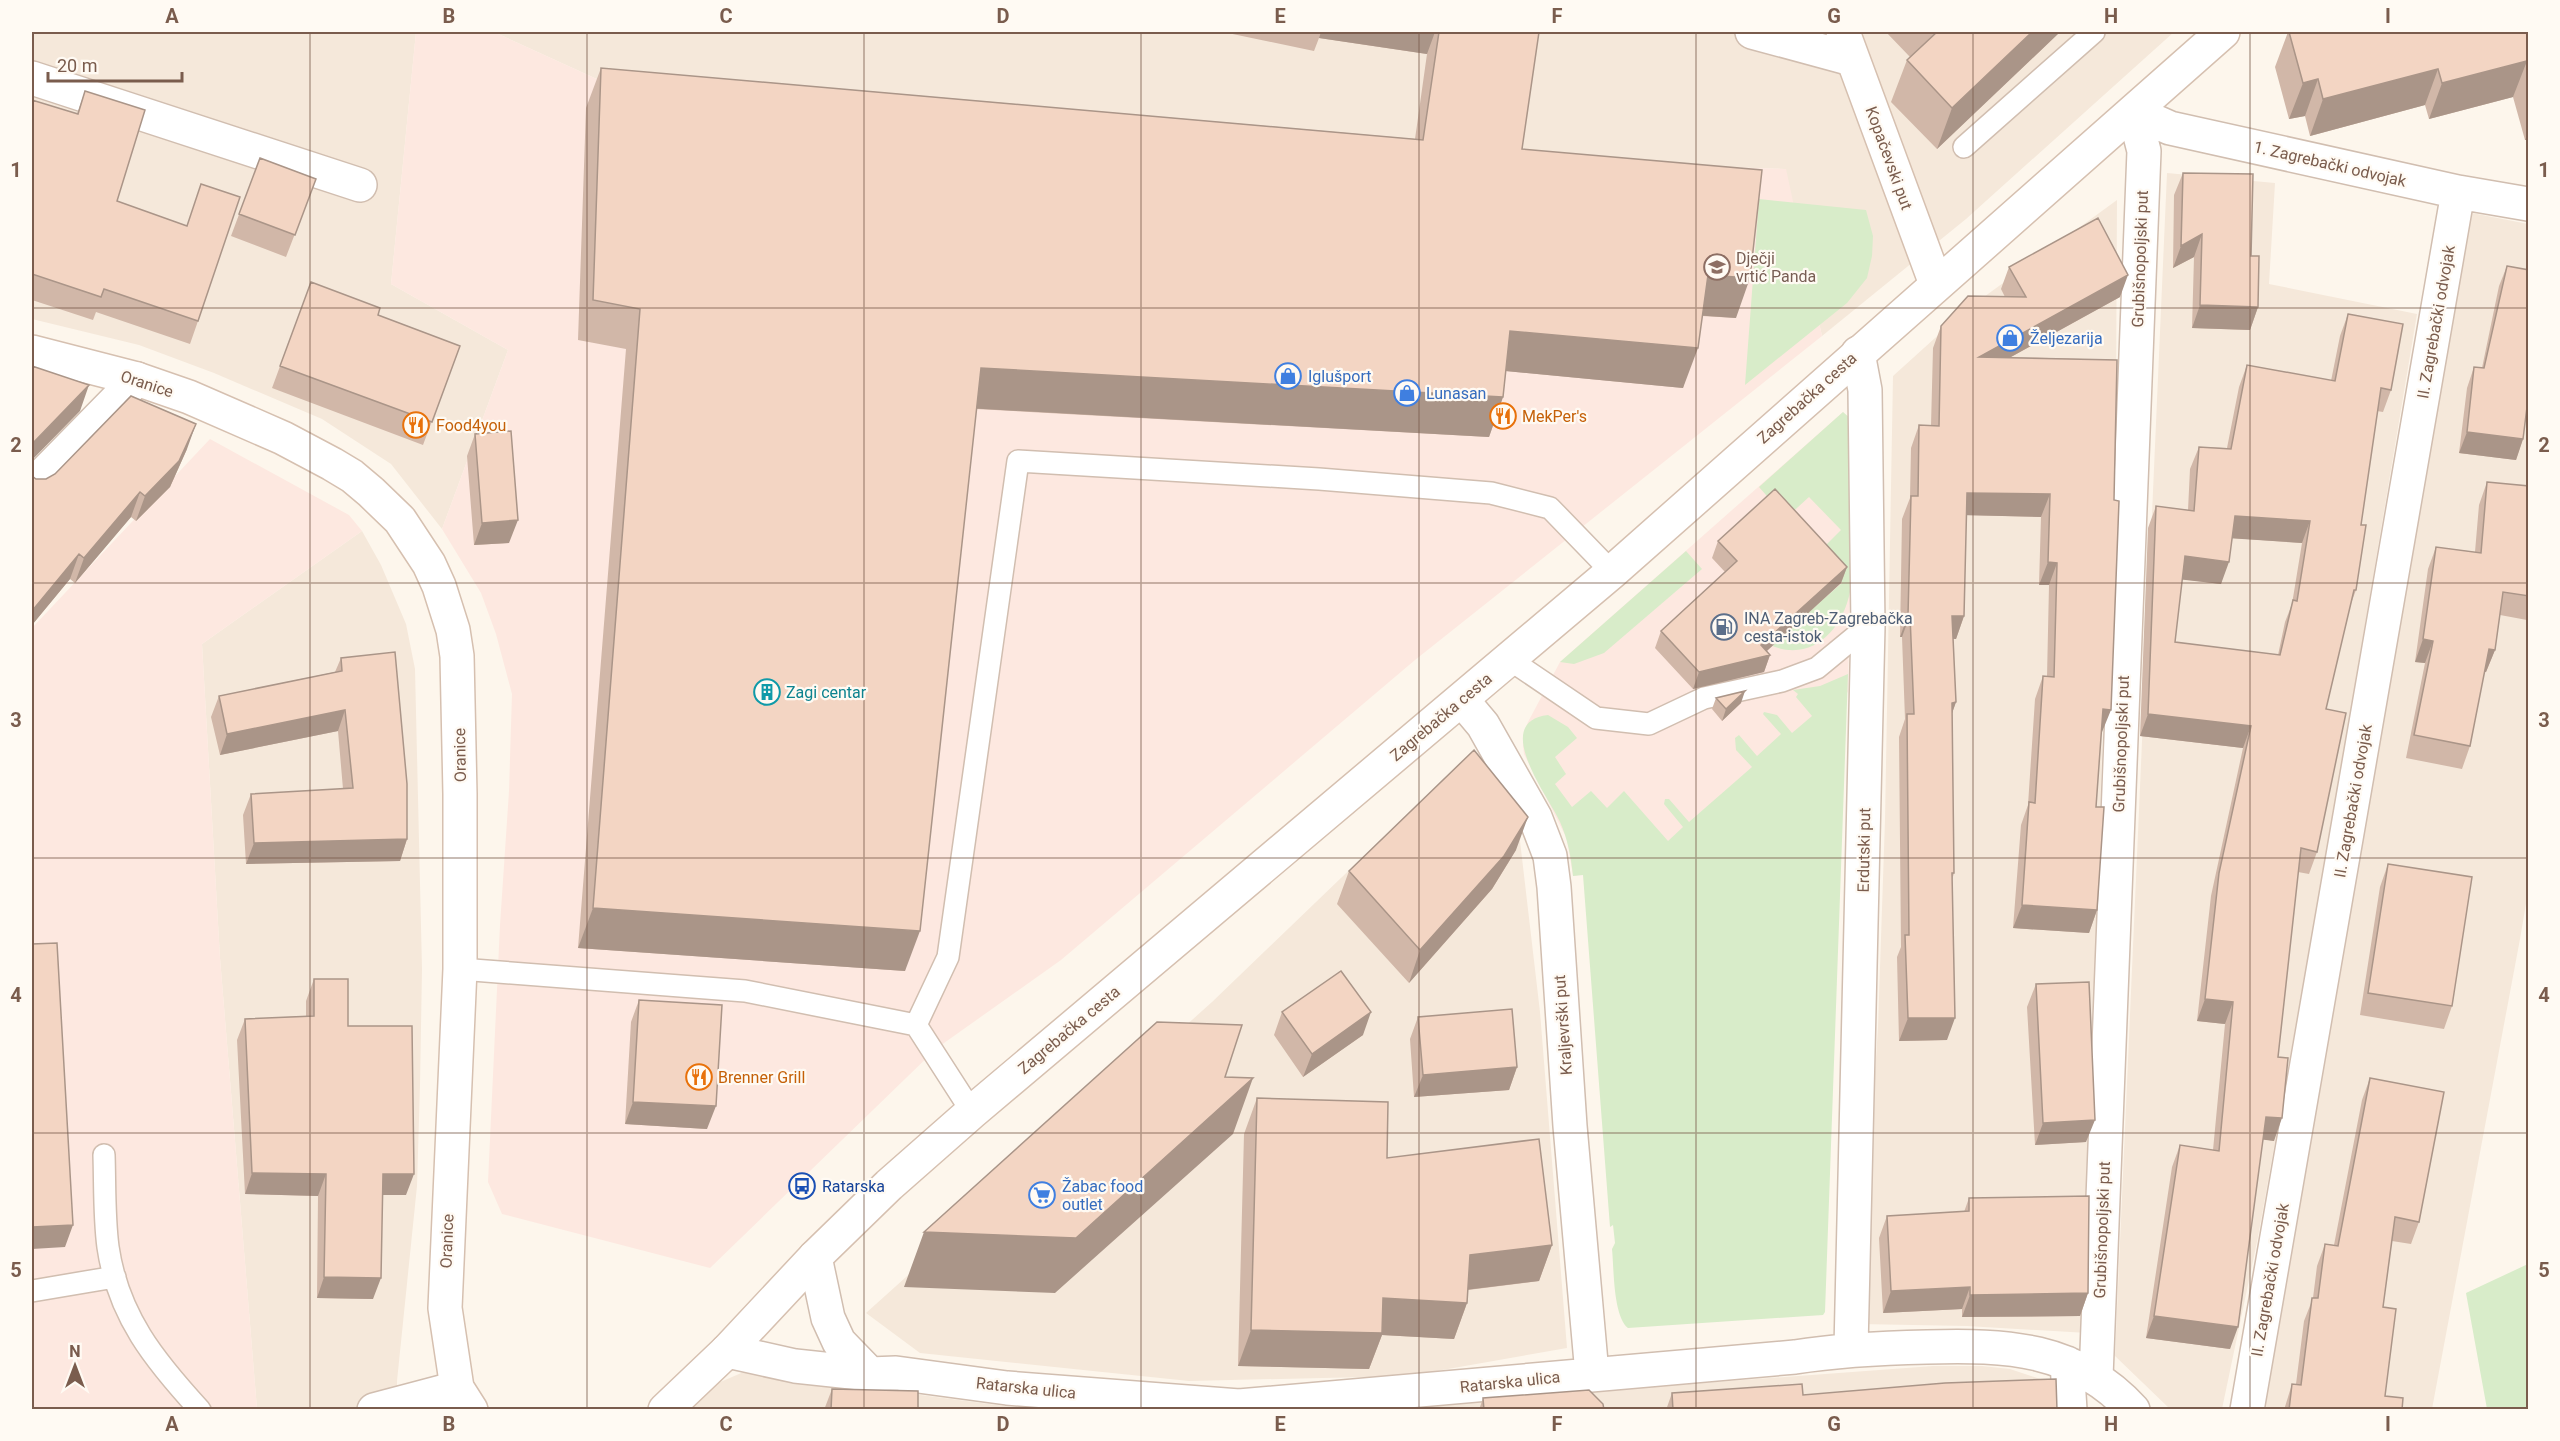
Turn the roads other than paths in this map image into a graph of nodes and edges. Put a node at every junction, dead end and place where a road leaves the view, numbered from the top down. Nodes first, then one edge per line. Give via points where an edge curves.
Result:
1 (1752, 32) edge
2 (2094, 32) edge
3 (2223, 32) edge
4 (1848, 45) edge
5 (32, 78) edge
6 (2134, 112) junction
7 (1964, 147) dead end
8 (360, 185) dead end
9 (2458, 192) junction
10 (2529, 204) edge
11 (1936, 284) junction
12 (32, 352) edge
13 (1858, 353) junction
14 (137, 379) junction
15 (32, 486) edge
16 (1612, 572) junction
17 (1868, 626) junction
18 (1509, 659) junction
19 (1462, 700) junction
20 (460, 969) junction
21 (916, 1025) junction
22 (972, 1112) junction
23 (104, 1155) dead end
24 (815, 1257) junction
25 (115, 1277) junction
26 (32, 1291) edge
27 (1851, 1348) junction
28 (727, 1351) junction
29 (2067, 1363) junction
30 (870, 1374) junction
31 (1592, 1374) junction
32 (2096, 1377) junction
33 (458, 1402) edge
34 (200, 1410) edge
35 (374, 1410) edge
36 (665, 1410) edge
37 (2070, 1410) edge
38 (2133, 1410) edge
39 (2247, 1410) edge

1 - 4 street
2 - 7 lane
3 - 6 street, Zagrebačka cesta
4 - 11 street, Kopačevski put
5 - 8 street
6 - 9 street, 1. Zagrebački odvojak via 2170,128
6 - 11 street, Zagrebačka cesta
6 - 32 street, Grubišnopoljski put via 2144,152
9 - 10 street, 1. Zagrebački odvojak
9 - 39 street, II. Zagrebački odvojak
11 - 13 street, Zagrebačka cesta
12 - 14 street, Oranice
13 - 16 street, Zagrebačka cesta
13 - 17 street, Erdutski put via 1865,390
14 - 15 street
14 - 20 street, Oranice via 231,414 352,476 400,520 429,564 453,630 457,663
16 - 18 street, Zagrebačka cesta
16 - 21 lane via 1550,507 1491,493 1018,461 948,957
17 - 18 lane via 1817,668 1782,681 1704,698 1649,724 1596,718
17 - 27 street, Erdutski put
18 - 19 street, Zagrebačka cesta
19 - 22 street, Zagrebačka cesta
19 - 31 street, Kraljevrški put via 1483,725 1535,817 1550,856
20 - 21 lane via 745,991
20 - 33 street, Oranice via 445,1308
21 - 22 lane
22 - 24 street, Zagrebačka cesta
23 - 25 lane via 108,1247
24 - 28 street, Zagrebačka cesta
24 - 30 street via 828,1318 839,1342
25 - 26 lane
25 - 34 lane via 136,1332
27 - 29 street, Ratarska ulica via 1981,1345 2028,1350
27 - 31 street, Ratarska ulica via 1795,1357
28 - 30 street, Ratarska ulica via 795,1366
28 - 36 street, Zagrebačka cesta
29 - 32 street, Ratarska ulica
29 - 37 street
30 - 31 street, Ratarska ulica via 897,1373 1007,1388 1239,1406
32 - 38 street, Ratarska ulica
33 - 35 street

